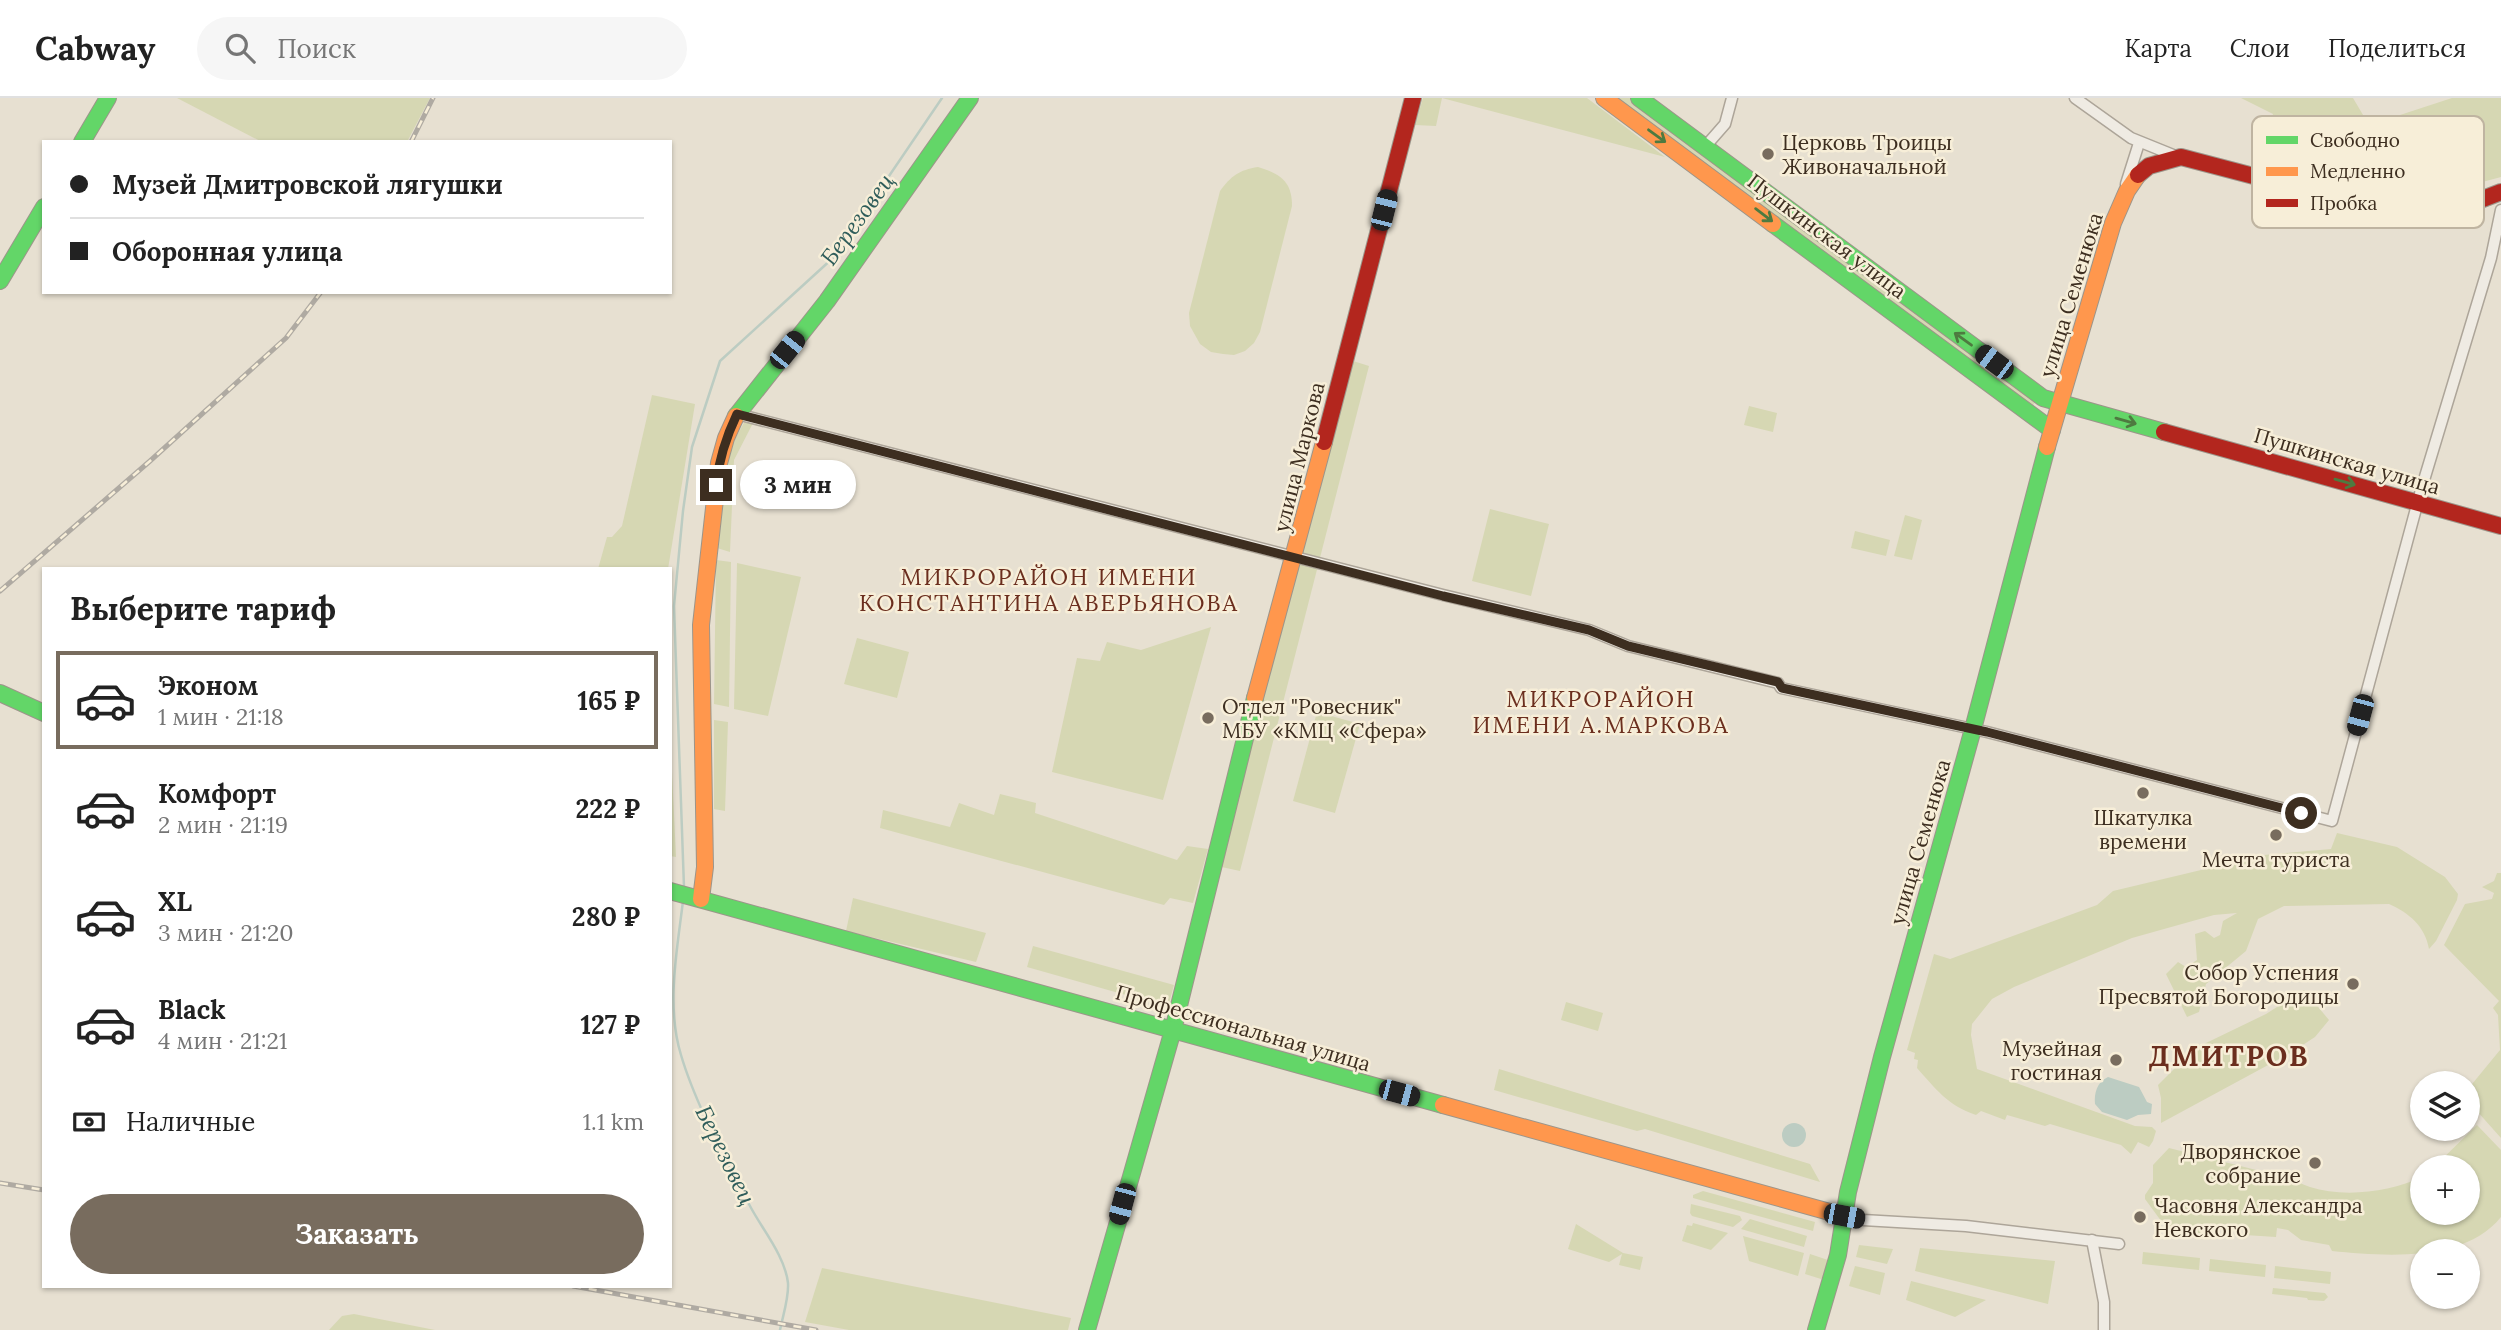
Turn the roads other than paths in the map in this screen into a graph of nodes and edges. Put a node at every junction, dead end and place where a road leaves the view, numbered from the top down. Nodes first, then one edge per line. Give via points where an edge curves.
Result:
1 (108, 98) edge
2 (970, 98) edge
3 (1413, 98) edge
4 (1604, 98) edge
5 (1639, 98) edge
6 (1732, 98) edge
7 (2075, 98) edge
8 (83, 140) edge
9 (2139, 143) junction
10 (1704, 148) junction
11 (2181, 158) junction
12 (2252, 176) edge
13 (2501, 192) edge
14 (2484, 199) edge
15 (2120, 205) junction
16 (42, 210) edge
17 (2501, 210) edge
18 (0, 281) edge
19 (2060, 404) junction
20 (2025, 409) junction
21 (737, 414) junction
22 (2052, 430) junction
23 (2418, 502) junction
24 (2501, 526) edge
25 (1295, 557) junction
26 (0, 692) edge
27 (42, 712) edge
28 (1973, 729) junction
29 (684, 895) edge
30 (1172, 1030) junction
31 (1844, 1216) junction
32 (2092, 1240) junction
33 (2119, 1244) dead end
34 (1087, 1330) edge
35 (1816, 1330) edge
36 (2104, 1330) edge

1 - 8 main road
2 - 21 main road via 827,301
3 - 25 main road, улица Маркова
4 -> 20 main road, Пушкинская улица
5 - 10 main road, Пушкинская улица
6 - 10 street via 1725,124
7 - 9 street
9 - 11 street
9 - 15 street, улица Семенюка
19 -> 10 main road, Пушкинская улица via 2043,398
11 - 12 main road
11 - 15 main road, улица Семенюка via 2148,168
13 - 14 main road
15 - 19 main road, улица Семенюка
16 - 18 main road
17 - 23 street via 2491,258
19 - 20 main road, Пушкинская улица via 2045,411
19 - 22 main road, улица Семенюка
19 -> 23 main road, Пушкинская улица
20 - 22 main road, Пушкинская улица
21 - 25 street
21 - 29 main road via 719,463 701,625 705,867
22 - 28 main road, улица Семенюка
23 - 24 main road, Пушкинская улица
23 - 28 street via 2332,821
25 - 28 street via 1589,630 1628,646 1778,682 1782,688
25 - 30 main road, улица Маркова via 1268,643
26 - 27 main road
28 - 31 main road, улица Семенюка via 1882,1057
29 - 30 main road, Профессиональная улица
30 - 31 main road, Профессиональная улица
30 - 34 main road, улица Маркова
31 - 32 street
31 - 35 main road, улица Семенюка
32 - 33 street
32 - 36 street via 2104,1301

